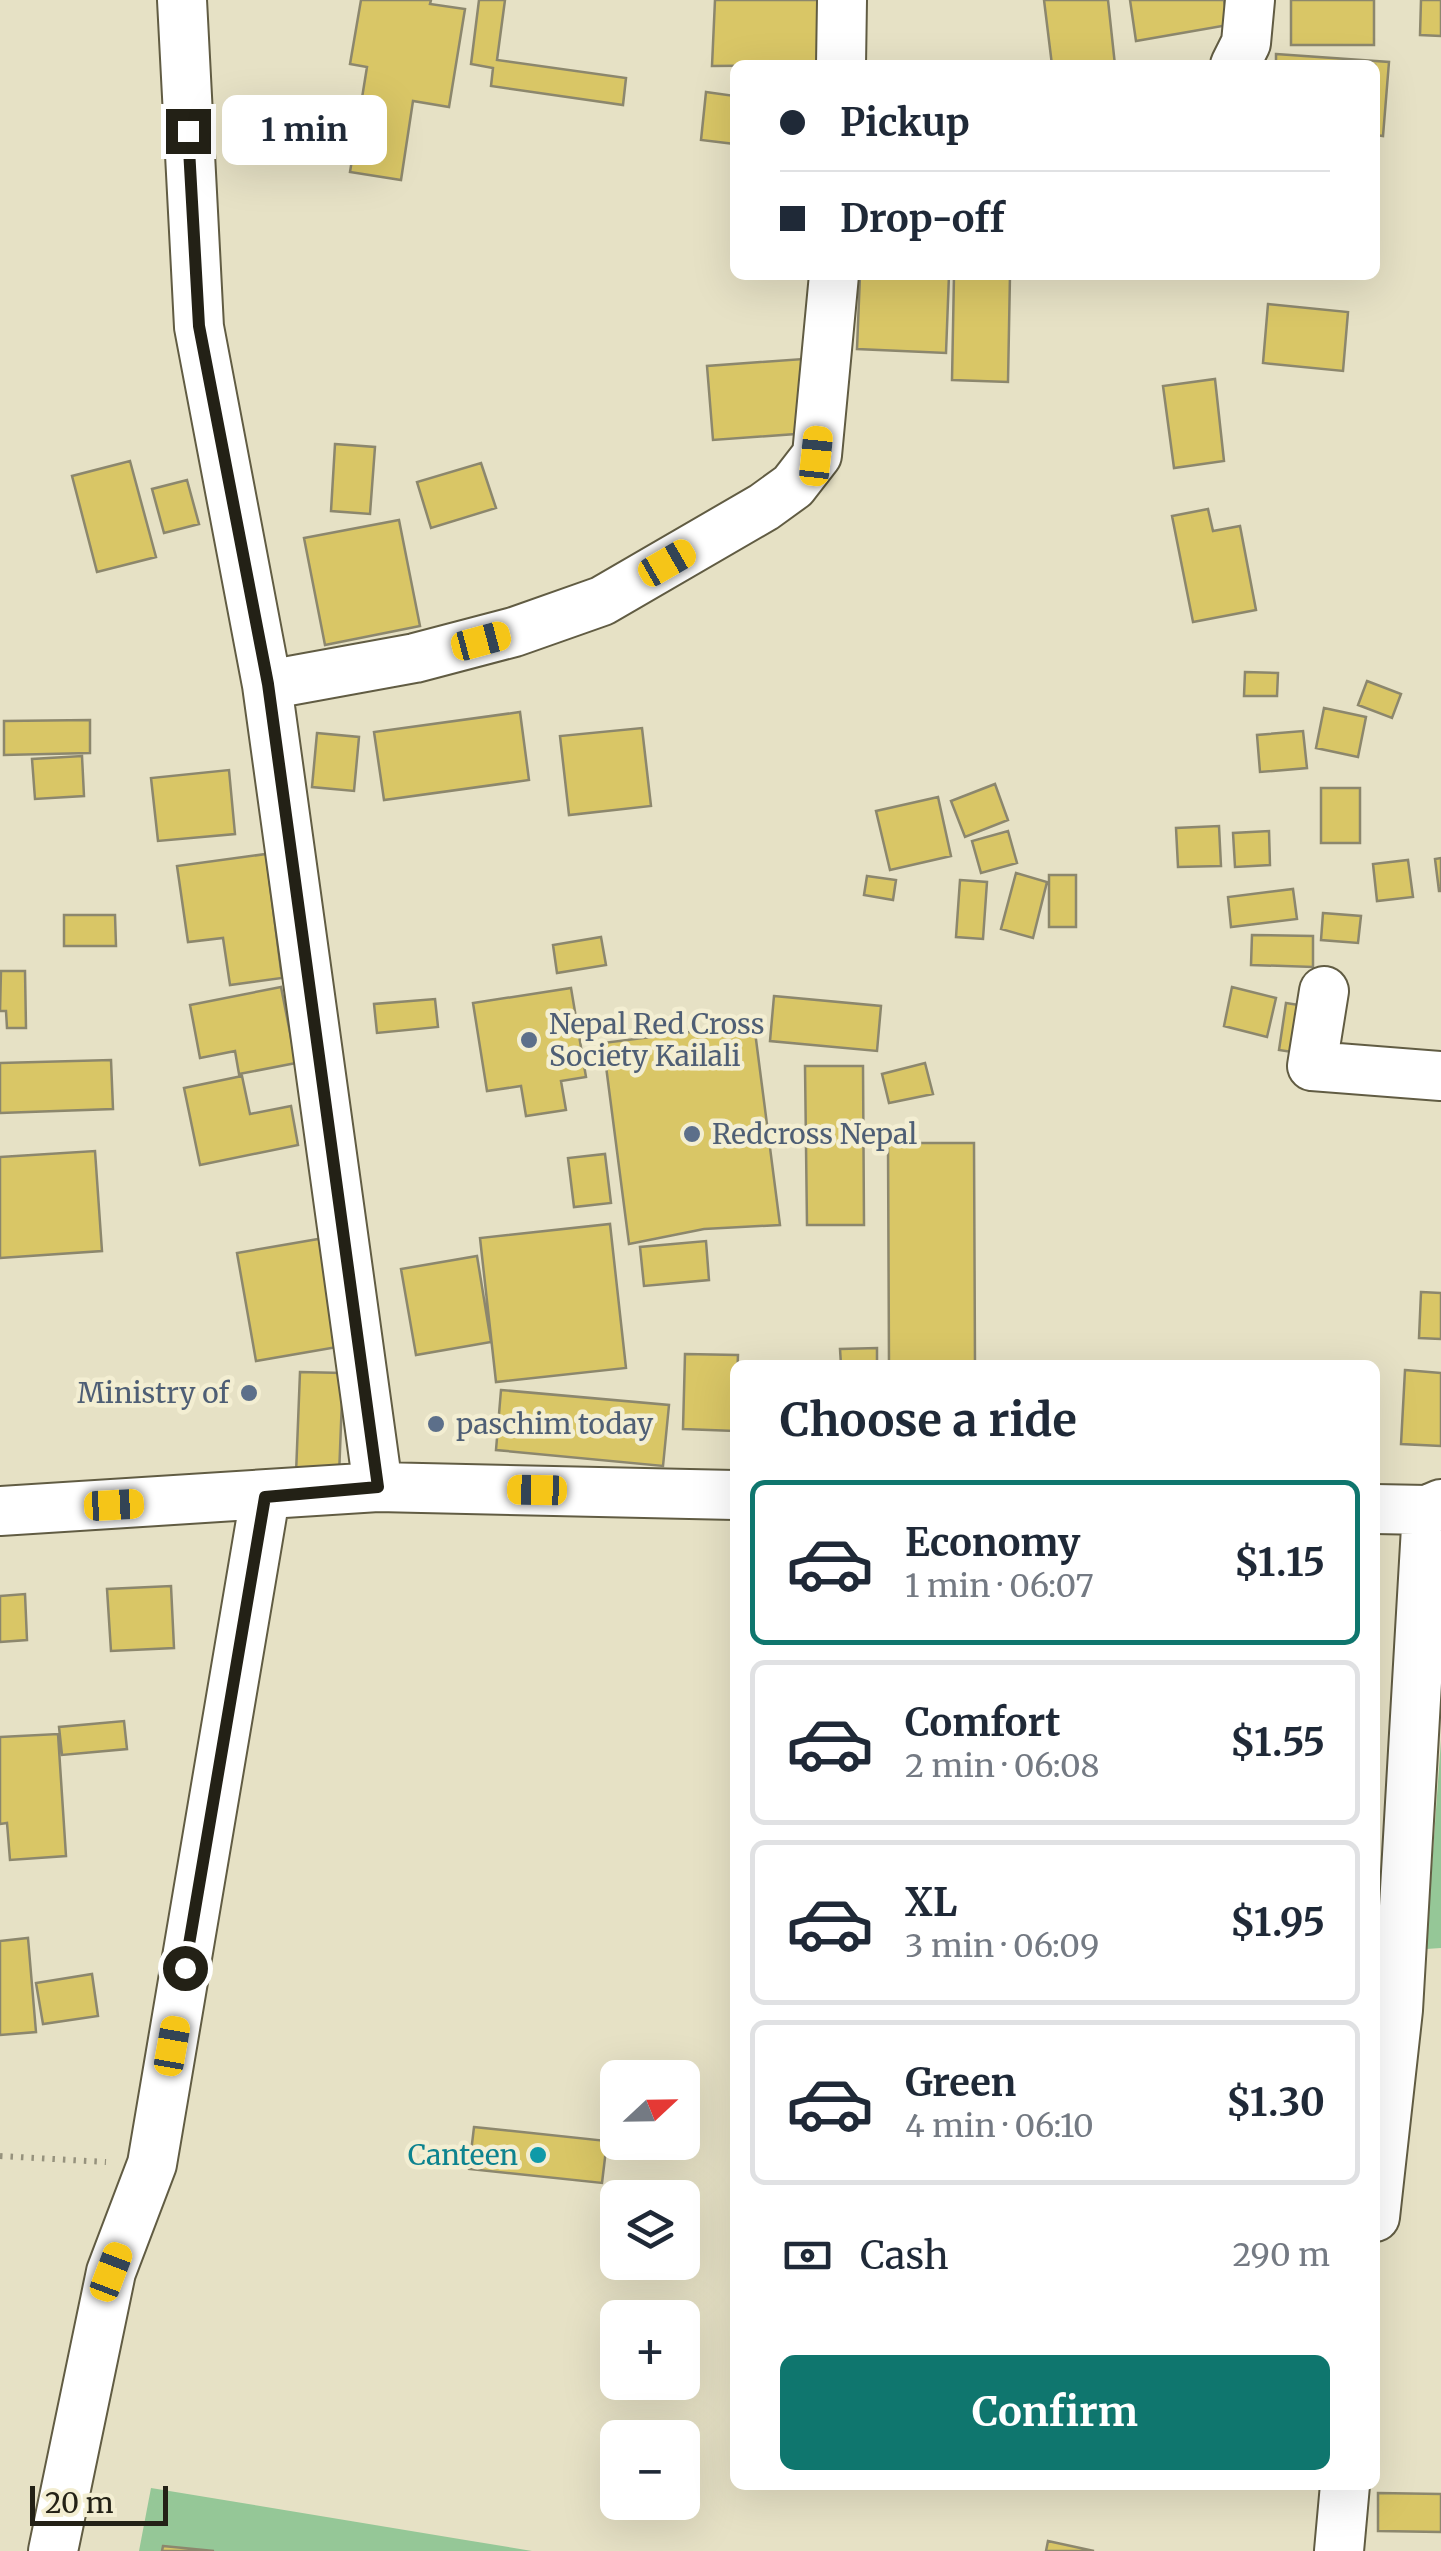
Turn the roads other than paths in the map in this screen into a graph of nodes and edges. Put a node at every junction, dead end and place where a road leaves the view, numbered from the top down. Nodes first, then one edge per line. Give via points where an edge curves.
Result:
1 (182, 0) edge
2 (842, 0) edge
3 (1250, 0) edge
4 (841, 60) edge
5 (1238, 60) edge
6 (834, 280) edge
7 (268, 684) junction
8 (1324, 990) dead end
9 (1441, 1076) edge
10 (378, 1487) junction
11 (730, 1495) edge
12 (265, 1497) junction
13 (1434, 1507) edge
14 (1380, 1509) edge
15 (0, 1511) edge
16 (1380, 2172) edge
17 (1345, 2490) edge
18 (52, 2551) edge
19 (1339, 2551) edge

1 - 7 street via 199,326
2 - 4 street
3 - 5 street
6 - 7 street via 816,456 793,486 764,507 584,607 415,658
7 - 10 street
8 - 9 street via 1312,1066
10 - 11 street
10 - 12 street
12 - 15 street
12 - 18 street via 152,2164 111,2272
13 - 14 street
13 - 16 street
17 - 19 street

